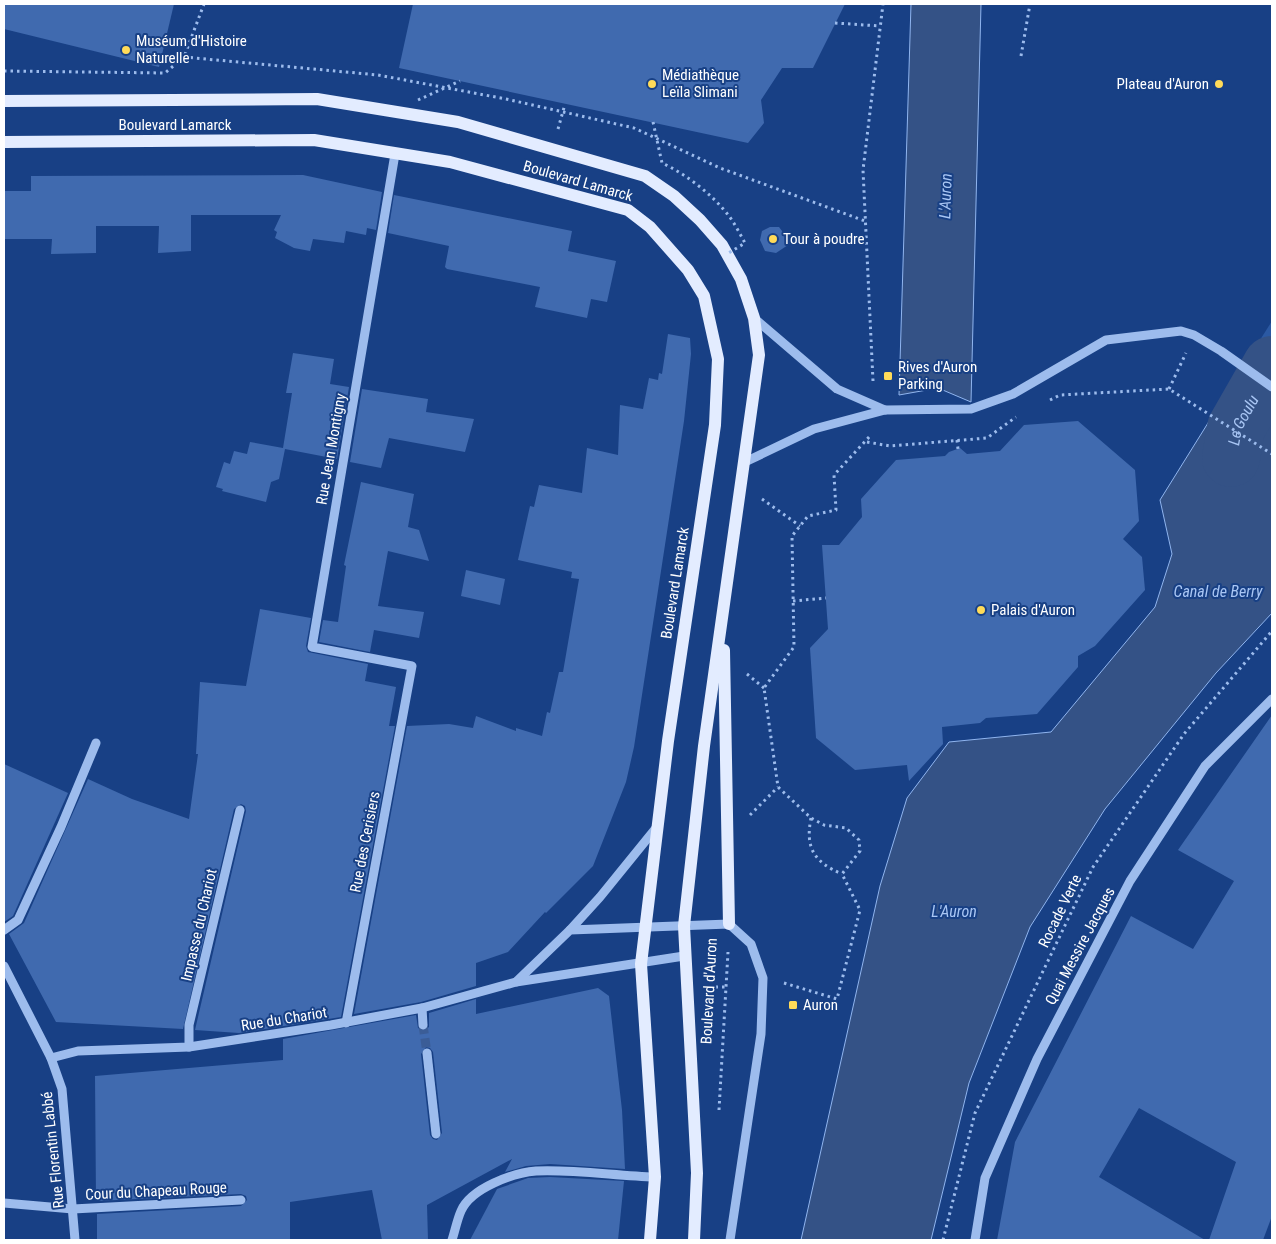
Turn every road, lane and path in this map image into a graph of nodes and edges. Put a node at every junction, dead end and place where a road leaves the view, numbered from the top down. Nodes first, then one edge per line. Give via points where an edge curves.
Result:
1 (204, 4) edge
2 (883, 4) edge
3 (1030, 4) edge
4 (835, 23) dead end
5 (880, 26) junction
6 (1021, 56) dead end
7 (4, 71) edge
8 (460, 81) dead end
9 (418, 100) dead end
10 (4, 101) edge
11 (565, 104) dead end
12 (653, 122) dead end
13 (558, 129) dead end
14 (4, 142) edge
15 (395, 154) junction
16 (727, 254) junction
17 (754, 318) junction
18 (1194, 335) junction
19 (1272, 387) edge
20 (1169, 389) junction
21 (1013, 394) junction
22 (1045, 402) dead end
23 (886, 410) junction
24 (957, 440) junction
25 (867, 442) junction
26 (958, 449) dead end
27 (1272, 454) edge
28 (745, 462) junction
29 (742, 485) junction
30 (800, 526) junction
31 (826, 598) dead end
32 (794, 601) junction
33 (722, 618) junction
34 (1272, 631) edge
35 (412, 666) joint
36 (1272, 699) edge
37 (96, 743) dead end
38 (778, 787) junction
39 (240, 810) dead end
40 (811, 818) junction
41 (656, 828) junction
42 (728, 837) junction
43 (842, 874) junction
44 (729, 924) junction
45 (684, 926) junction
46 (645, 927) junction
47 (4, 930) edge
48 (570, 930) junction
49 (684, 956) junction
50 (641, 964) junction
51 (4, 966) edge
52 (763, 978) junction
53 (516, 982) junction
54 (422, 1008) junction
55 (346, 1023) junction
56 (423, 1025) tunnel mouth
57 (189, 1047) junction
58 (427, 1053) tunnel mouth
59 (52, 1058) junction
60 (719, 1116) dead end
61 (436, 1134) dead end
62 (655, 1177) junction
63 (241, 1200) dead end
64 (4, 1202) edge
65 (73, 1209) junction
66 (75, 1240) edge
67 (452, 1240) edge
68 (650, 1240) edge
69 (694, 1240) edge
70 (730, 1240) edge
71 (943, 1240) edge
72 (975, 1240) edge

1 - 7 path via 184,57 165,73
2 - 5 path
3 - 6 path
4 - 5 path
5 - 23 path via 863,170 871,378
8 - 9 path, bridge
10 - 16 main road, Boulevard Lamarck via 316,99 458,122 645,176 700,220
11 - 13 path, bridge
12 - 16 path, bridge via 662,163 677,170 729,216 745,243
14 - 15 main road, Boulevard Lamarck via 314,140
15 - 35 street, Rue Jean Montigny via 312,647
15 - 41 main road, Boulevard Lamarck via 450,162 628,210 670,247 704,296 718,359 716,426
16 - 17 main road, Boulevard Lamarck via 741,279
17 - 23 street via 837,389
17 - 28 main road, Boulevard Lamarck via 759,355
18 - 19 street
18 - 20 path
18 - 21 street via 1181,331 1106,340
20 - 22 path via 1060,395
20 - 27 path
21 - 23 street via 971,409
21 - 24 path via 1023,412 987,438
23 - 25 path
23 - 28 street via 814,429
24 - 25 path via 890,446
24 - 26 path
25 - 30 path via 834,475 836,510 808,516
28 - 29 main road, Boulevard Lamarck
29 - 30 path
29 - 33 main road, Boulevard Lamarck
30 - 32 path via 792,536
31 - 32 path
32 - 38 path via 794,648 764,688
33 - 42 main road, Boulevard Lamarck
33 - 45 main road, Boulevard Lamarck
34 - 71 path, Rocade Verte via 1184,734 1093,868 975,1113
35 - 55 street, Rue des Cerisiers
36 - 72 street, Quai Messire Jacques via 1206,766 1130,881 1037,1059 985,1178
37 - 47 street via 18,920
38 - 40 path
38 - 42 path
39 - 57 street, Impasse du Chariot via 189,1025
40 - 43 path via 809,846 828,868
40 - 43 path via 824,825 846,828 859,840 860,851
41 - 46 main road, Boulevard Lamarck
41 - 48 street, Rue du Chariot
42 - 44 main road, Boulevard Lamarck
43 - 52 path via 860,910 837,999
44 - 45 street
44 - 52 street, Boulevard d'Auron via 751,944
44 - 60 path, Boulevard d'Auron
45 - 46 street
45 - 49 main road, Boulevard d'Auron
46 - 48 street
46 - 50 main road, Boulevard Lamarck
48 - 53 street, Rue du Chariot
49 - 50 street, Rue du Chariot
49 - 69 main road, Boulevard d'Auron via 697,1173
50 - 53 street, Rue du Chariot
50 - 62 main road
51 - 59 street, Rue Florentin Labbé
52 - 70 street, Boulevard d'Auron via 760,1034
53 - 54 street, Rue du Chariot
54 - 55 street, Rue du Chariot
54 - 56 street
55 - 57 street, Rue du Chariot
57 - 59 street, Rue du Chariot via 78,1051
58 - 61 street
59 - 65 street, Rue Florentin Labbé via 62,1089
62 - 67 street via 535,1171 505,1179 485,1187 471,1198 461,1210
62 - 68 main road
63 - 65 street, Cour du Chapeau Rouge
64 - 65 street, Cour du Chapeau Rouge
65 - 66 street, Rue Florentin Labbé

